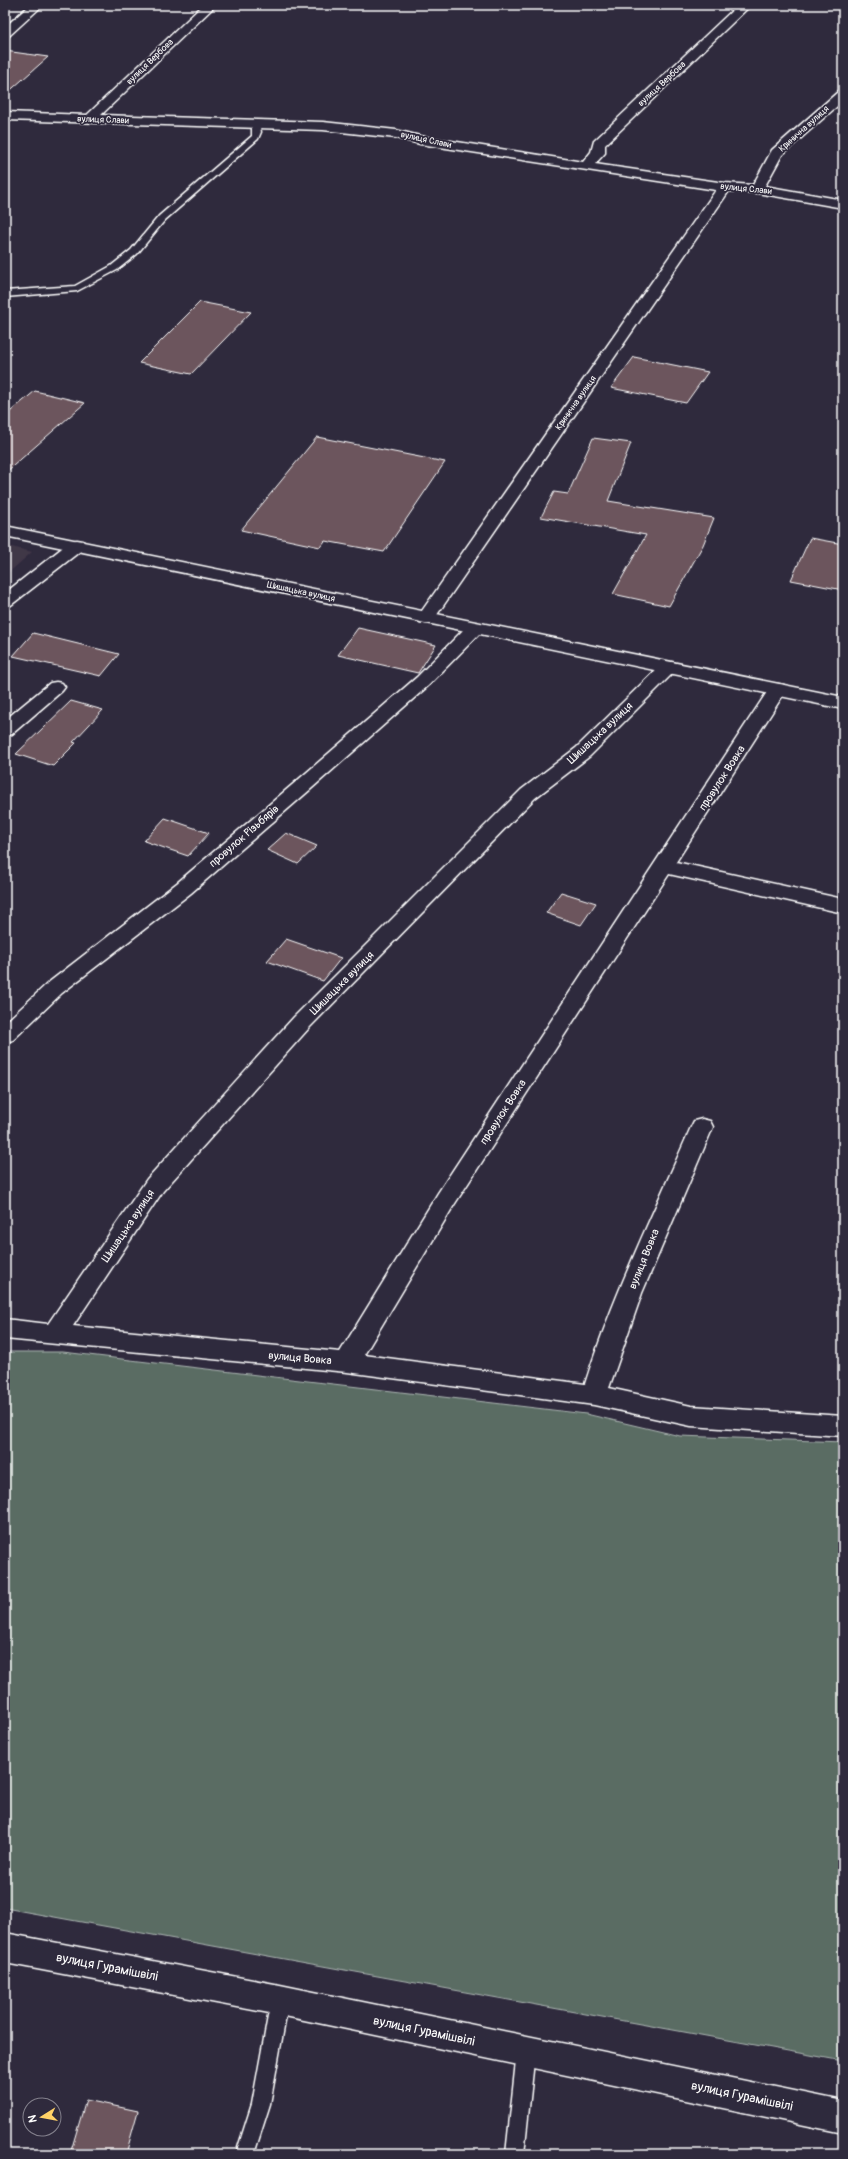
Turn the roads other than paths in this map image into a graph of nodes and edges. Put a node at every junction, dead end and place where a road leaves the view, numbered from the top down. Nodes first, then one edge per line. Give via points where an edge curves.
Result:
1 (37, 5) edge
2 (210, 5) edge
3 (745, 5) edge
4 (5, 33) edge
5 (843, 94) edge
6 (5, 116) edge
7 (90, 119) junction
8 (255, 123) junction
9 (586, 167) junction
10 (725, 187) junction
11 (757, 189) junction
12 (843, 204) edge
13 (5, 294) edge
14 (5, 531) edge
15 (77, 545) junction
16 (5, 602) edge
17 (426, 618) junction
18 (476, 628) junction
19 (668, 666) junction
20 (56, 687) dead end
21 (778, 689) junction
22 (843, 703) edge
23 (5, 730) edge
24 (664, 866) junction
25 (843, 906) edge
26 (5, 1035) edge
27 (702, 1127) dead end
28 (5, 1330) edge
29 (54, 1334) junction
30 (347, 1362) junction
31 (594, 1395) junction
32 (843, 1426) edge
33 (5, 1948) edge
34 (280, 2000) junction
35 (526, 2052) junction
36 (843, 2117) edge
37 (245, 2154) edge
38 (515, 2154) edge

1 - 4 street
2 - 7 street, вулиця Вербова
3 - 9 street, вулиця Вербова via 599,144 598,153
5 - 11 street, Кринична вулиця via 777,153
6 - 7 street, вулиця Слави
7 - 8 street, вулиця Слави
8 - 9 street, вулиця Слави via 323,126 396,134
8 - 13 lane via 255,137 162,218 134,252 114,268 77,288
9 - 10 street, вулиця Слави
10 - 11 street, вулиця Слави
10 - 17 street, Кринична вулиця
11 - 12 street, вулиця Слави
14 - 15 street, Шишацька вулиця
15 - 16 street
15 - 17 street, Шишацька вулиця
17 - 18 street, Шишацька вулиця
18 - 19 street, Шишацька вулиця
18 - 26 street, провулок Різьбярів via 423,681 305,784 184,888 55,988
19 - 21 street, Шишацька вулиця
19 - 29 street, Шишацька вулиця via 583,752 528,794 302,1022 155,1185
20 - 23 street
21 - 22 street, Шишацька вулиця
21 - 24 street, провулок Вовка
24 - 25 street
24 - 30 street, провулок Вовка via 446,1199
27 - 31 street, вулиця Вовка via 650,1242 617,1326
28 - 29 street, вулиця Вовка
29 - 30 street, вулиця Вовка
30 - 31 street, вулиця Вовка
31 - 32 street, вулиця Вовка via 691,1416
33 - 34 street, вулиця Гурамішвілі
34 - 35 street, вулиця Гурамішвілі
34 - 37 lane via 261,2104
35 - 36 street, вулиця Гурамішвілі
35 - 38 lane

